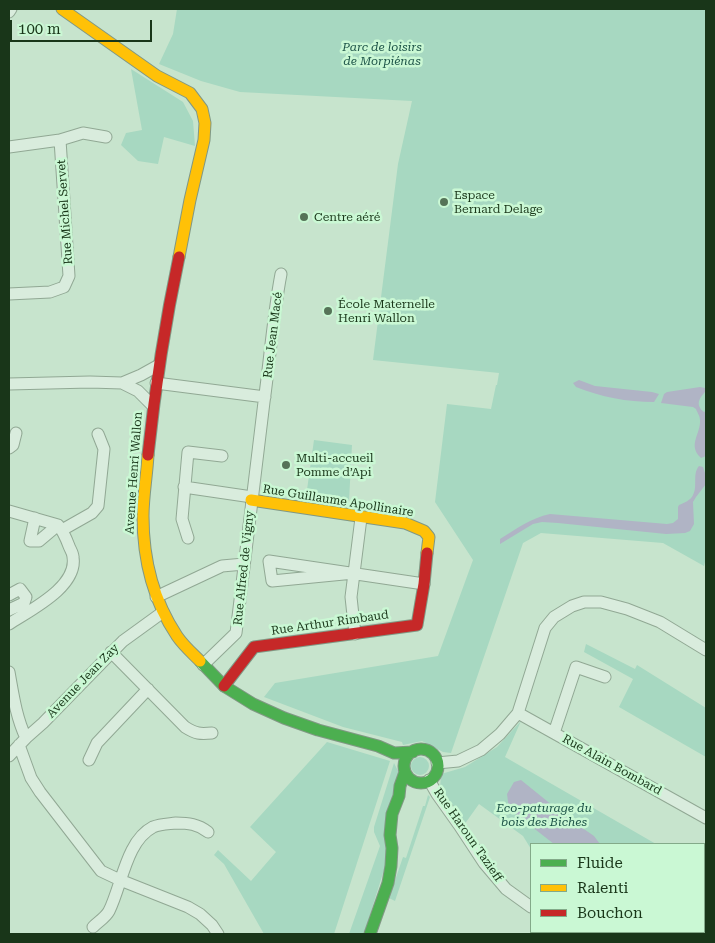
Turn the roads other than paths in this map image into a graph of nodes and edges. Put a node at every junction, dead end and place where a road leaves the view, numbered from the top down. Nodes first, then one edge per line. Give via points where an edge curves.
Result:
1 (11, 9) edge
2 (62, 9) edge
3 (9, 12) edge
4 (106, 137) dead end
5 (60, 140) junction
6 (9, 147) edge
7 (281, 274) dead end
8 (9, 294) edge
9 (159, 365) junction
10 (122, 383) junction
11 (156, 383) junction
12 (9, 384) edge
13 (265, 396) junction
14 (153, 406) junction
15 (16, 433) dead end
16 (98, 434) dead end
17 (9, 448) edge
18 (222, 456) dead end
19 (184, 487) junction
20 (251, 498) junction
21 (13, 512) edge
22 (35, 518) junction
23 (361, 518) junction
24 (60, 528) junction
25 (188, 538) dead end
26 (244, 564) junction
27 (354, 573) junction
28 (424, 584) junction
29 (9, 595) edge
30 (156, 597) junction
31 (9, 610) edge
32 (163, 612) junction
33 (9, 624) edge
34 (355, 634) junction
35 (245, 640) junction
36 (706, 650) edge
37 (111, 652) junction
38 (203, 665) junction
39 (9, 672) edge
40 (606, 678) dead end
41 (224, 686) junction
42 (148, 689) junction
43 (518, 713) junction
44 (554, 732) junction
45 (212, 733) dead end
46 (23, 742) junction
47 (413, 752) junction
48 (394, 753) junction
49 (9, 756) edge
50 (90, 760) dead end
51 (437, 763) junction
52 (405, 769) junction
53 (424, 782) junction
54 (399, 796) junction
55 (706, 818) edge
56 (208, 832) dead end
57 (120, 880) junction
58 (530, 906) edge
59 (92, 927) dead end
60 (218, 934) edge
61 (370, 934) edge

1 - 3 street
2 - 9 street, Avenue Henri Wallon via 150,72 190,93 202,109 204,140
4 - 5 street via 84,133
5 - 6 street
5 - 8 street, Rue Michel Servet via 69,276 64,287 50,292
7 - 13 street, Rue Jean Macé
9 - 10 street
9 - 11 street, Avenue Henri Wallon
10 - 12 street
10 - 14 street via 138,391
11 - 13 street
11 - 14 street, Avenue Henri Wallon
13 - 20 street, Rue Alfred de Vigny
14 - 30 street, Avenue Henri Wallon via 143,515 144,545
15 - 17 street
16 - 24 street via 104,450 98,506 92,513
18 - 19 street via 188,452
19 - 20 street
19 - 25 street via 182,519
20 - 23 street, Rue Guillaume Apollinaire
20 - 26 street, Rue Alfred de Vigny
21 - 22 street
22 - 24 street
22 - 24 street via 30,541 39,541
23 - 27 street
23 - 28 street, Rue Guillaume Apollinaire via 424,530 429,537
24 - 33 street via 73,556 73,566 66,581 53,596
26 - 30 street via 222,566
26 - 35 street, Rue Alfred de Vigny
27 - 27 street via 335,570 269,561 272,582
27 - 28 street
27 - 34 street via 351,597
28 - 34 street, Rue Arthur Rimbaud via 417,625
29 - 31 street via 20,589 26,597 24,603
30 - 32 street, Avenue Henri Wallon
32 - 37 street, Avenue Jean Zay
32 - 38 street, Avenue Henri Wallon
34 - 35 street, Rue Arthur Rimbaud
35 - 38 street, Rue Alfred de Vigny
35 - 41 street
36 - 43 street via 660,622 627,609 601,602 572,606 554,617 545,628
37 - 42 street
37 - 46 street, Avenue Jean Zay
38 - 41 street, Avenue Henri Wallon
39 - 46 street
40 - 44 street via 576,666
41 - 48 street, Avenue Henri Wallon via 284,718
42 - 45 street via 185,727 201,734
42 - 50 street via 97,743
43 - 44 street, Rue Alain Bombard
43 - 51 street via 481,750 458,761
44 - 55 street, Rue Alain Bombard
46 - 49 street, Avenue Jean Zay
46 - 57 street via 31,778 40,792 101,871
47 - 48 street, Avenue Henri Wallon
47 - 51 street via 426,750
47 - 52 street via 406,758
48 - 52 street
51 - 53 street via 433,778
52 - 53 street via 410,779
52 - 54 street
53 - 54 street
53 - 58 street, Rue Haroun Tazieff via 437,794 484,863 506,889
54 - 61 street via 392,814 388,883
56 - 57 street via 185,823 159,825 145,832 131,852
57 - 59 street via 108,913
57 - 60 street via 188,907 200,914

